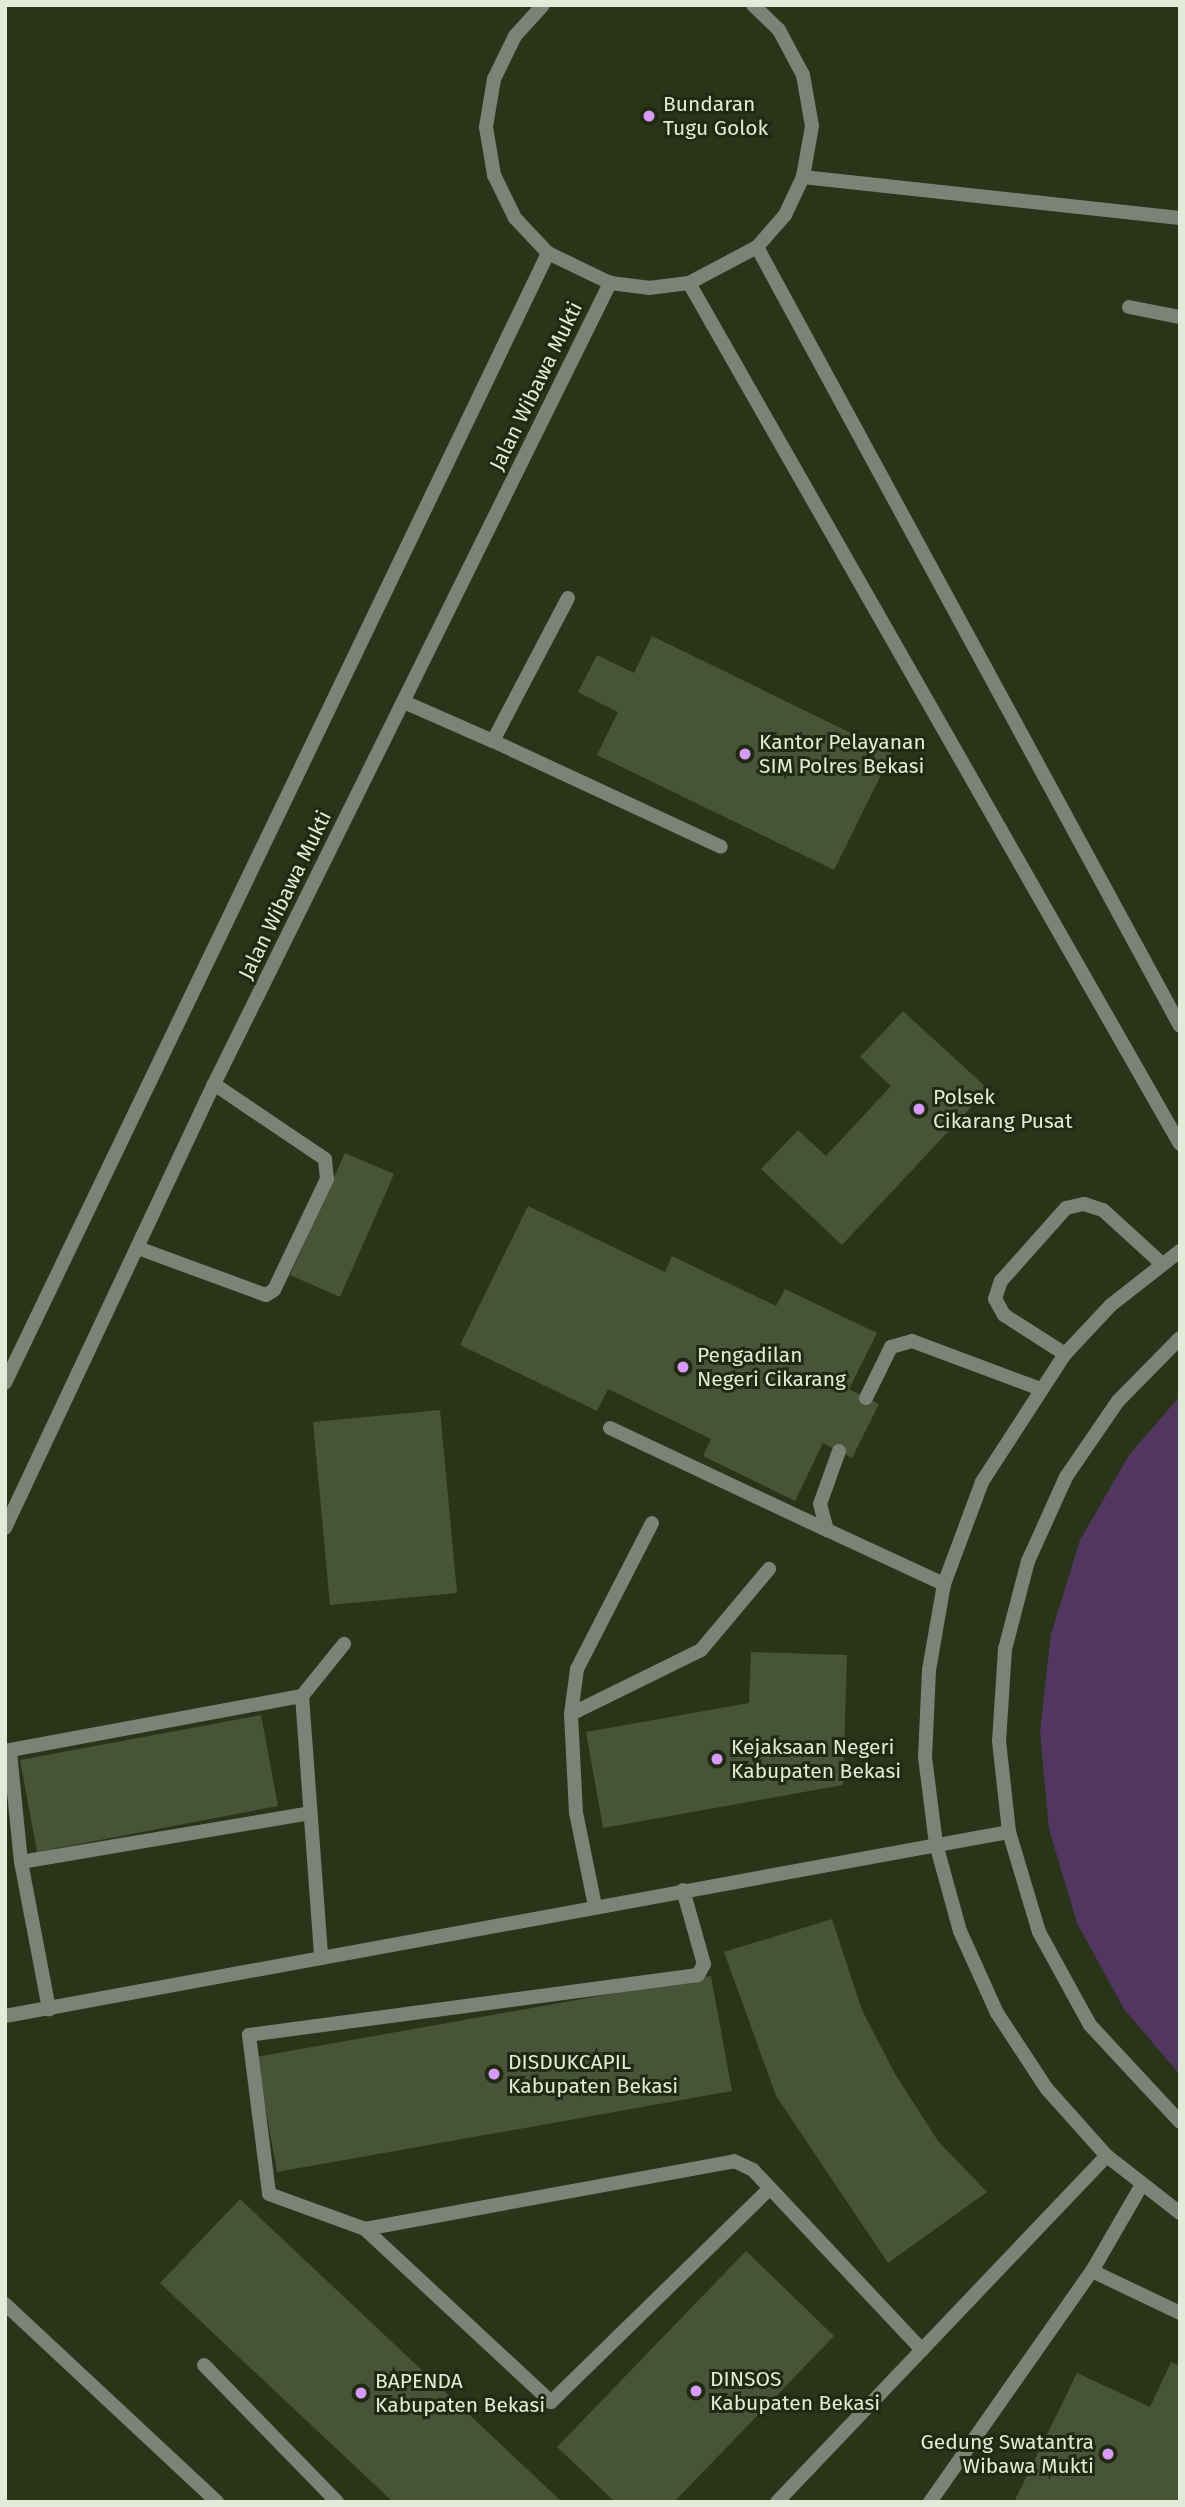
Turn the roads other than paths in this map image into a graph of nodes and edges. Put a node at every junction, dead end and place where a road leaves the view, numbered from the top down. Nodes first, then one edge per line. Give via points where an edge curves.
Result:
1 (543, 5) edge
2 (753, 5) edge
3 (803, 177) junction
4 (1180, 218) edge
5 (757, 247) junction
6 (548, 253) junction
7 (610, 284) junction
8 (689, 284) junction
9 (1129, 307) dead end
10 (1180, 317) edge
11 (568, 598) dead end
12 (404, 702) junction
13 (493, 741) junction
14 (721, 847) dead end
15 (1180, 1026) edge
16 (214, 1084) junction
17 (1180, 1144) edge
18 (138, 1248) junction
19 (1180, 1251) edge
20 (1161, 1263) junction
21 (1180, 1338) edge
22 (1065, 1354) junction
23 (5, 1383) edge
24 (1038, 1388) junction
25 (866, 1398) dead end
26 (610, 1428) dead end
27 (839, 1451) dead end
28 (652, 1523) dead end
29 (5, 1528) edge
30 (827, 1530) junction
31 (769, 1569) dead end
32 (944, 1584) junction
33 (344, 1644) dead end
34 (302, 1696) junction
35 (570, 1714) junction
36 (8, 1752) edge
37 (310, 1813) junction
38 (1009, 1832) junction
39 (936, 1844) junction
40 (21, 1863) junction
41 (683, 1889) junction
42 (595, 1906) junction
43 (321, 1957) junction
44 (49, 2009) junction
45 (5, 2016) edge
46 (1180, 2122) edge
47 (1107, 2156) junction
48 (1141, 2186) junction
49 (770, 2188) junction
50 (1180, 2213) edge
51 (365, 2229) junction
52 (1092, 2271) junction
53 (5, 2304) edge
54 (1180, 2313) edge
55 (922, 2350) junction
56 (204, 2365) dead end
57 (217, 2502) edge
58 (337, 2502) edge
59 (777, 2502) edge
60 (930, 2502) edge

1 - 6 lane via 514,36 494,79 486,127 494,175 514,218
2 - 3 lane via 779,30 803,75 812,126
3 - 4 lane
3 - 5 lane via 785,215
5 - 8 lane
5 - 15 lane
6 - 7 lane
6 - 23 lane, Jalan Wibawa Mukti
7 - 8 lane
7 - 12 lane, Jalan Wibawa Mukti
8 - 17 lane
9 - 10 lane
11 - 13 lane
12 - 13 lane
12 - 16 lane, Jalan Wibawa Mukti
13 - 14 lane
16 - 18 lane, Jalan Wibawa Mukti
16 - 18 lane via 325,1158 330,1172 266,1295
18 - 29 lane, Jalan Wibawa Mukti
19 - 20 lane
20 - 22 lane
20 - 22 lane via 1103,1210 1084,1204 1066,1208 1001,1281 995,1299 1004,1315
21 - 38 lane via 1118,1401 1066,1477 1028,1560 1005,1649 999,1741
22 - 24 lane
24 - 25 lane via 912,1341 891,1347
24 - 32 lane via 982,1482
26 - 30 lane
27 - 30 lane via 820,1504
28 - 35 lane via 577,1669
30 - 32 lane
31 - 35 lane via 701,1650
32 - 39 lane via 929,1670 925,1757
33 - 34 lane
34 - 36 lane
34 - 37 lane
35 - 42 lane via 576,1813
36 - 40 lane
37 - 40 lane
37 - 43 lane
38 - 39 lane
38 - 46 lane via 1039,1932 1090,2025
39 - 41 lane
39 - 47 lane via 960,1931 997,2013 1047,2089
40 - 44 lane
41 - 42 lane
41 - 51 lane via 704,1964 698,1975 248,2037 272,2198
42 - 43 lane
43 - 44 lane
44 - 45 lane
47 - 48 lane
47 - 55 lane
48 - 50 lane
48 - 52 lane
49 - 51 lane via 734,2161 705,2162
49 - 51 lane via 551,2402
49 - 55 lane
52 - 54 lane
52 - 60 lane
53 - 57 lane
55 - 59 lane
56 - 58 lane

